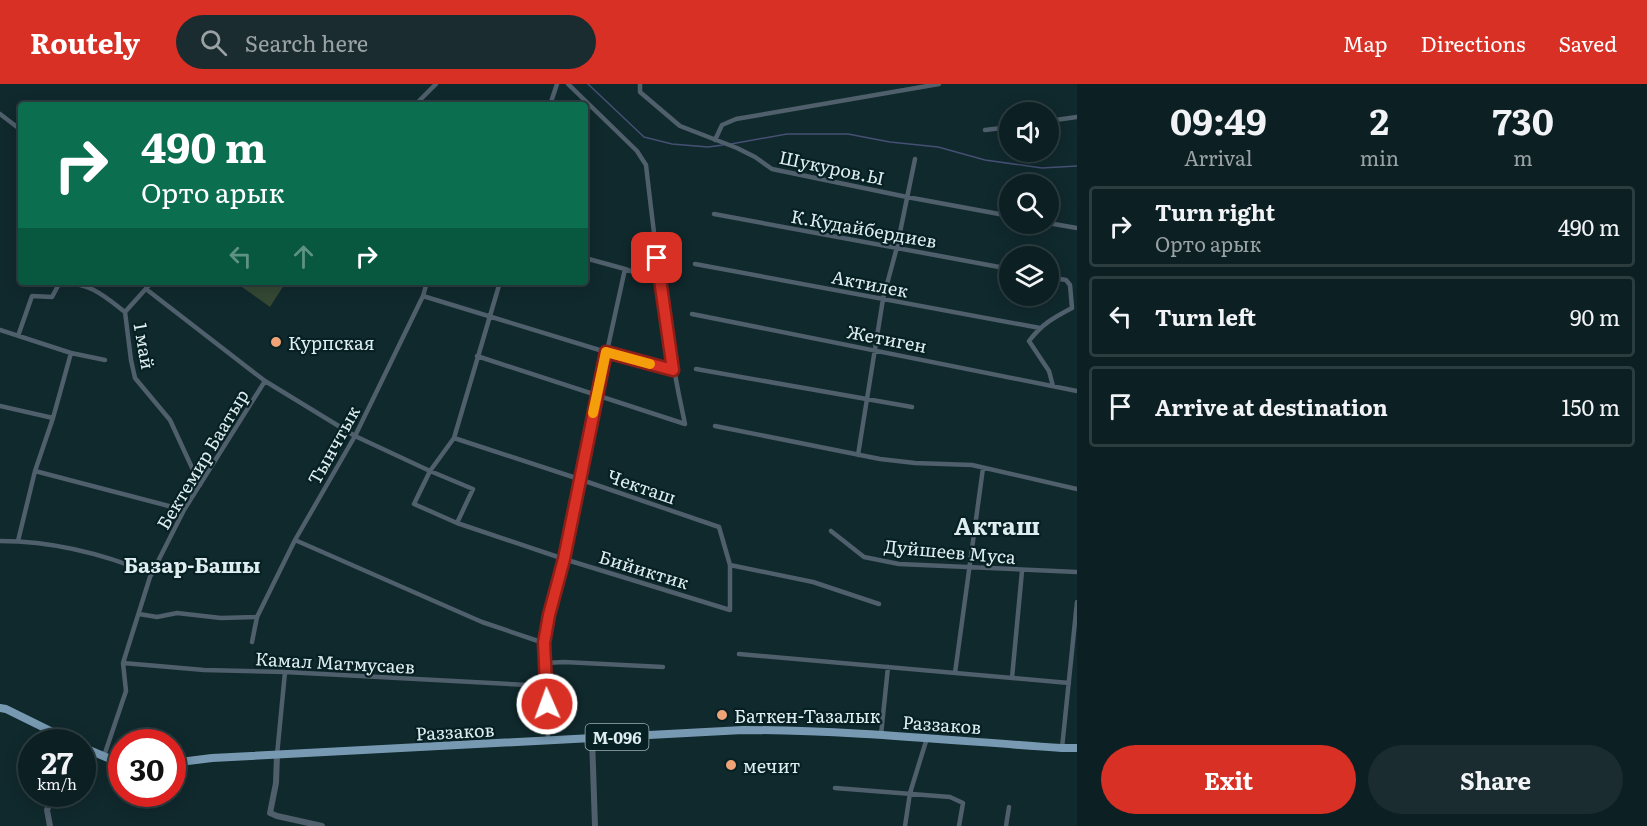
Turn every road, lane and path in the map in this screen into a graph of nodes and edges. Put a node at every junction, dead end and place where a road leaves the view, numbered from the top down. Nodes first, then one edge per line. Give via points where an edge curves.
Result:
1 (436, 84) edge
2 (556, 84) edge
3 (568, 84) edge
4 (640, 84) edge
5 (939, 84) edge
6 (418, 102) edge
7 (551, 102) edge
8 (587, 102) edge
9 (588, 103) edge
10 (0, 114) edge
11 (1077, 117) edge
12 (1059, 119) edge
13 (18, 128) edge
14 (999, 128) edge
15 (985, 130) dead end
16 (715, 140) junction
17 (915, 159) dead end
18 (907, 197) junction
19 (714, 214) dead end
20 (999, 214) edge
21 (1059, 225) edge
22 (1077, 228) edge
23 (897, 247) junction
24 (588, 259) edge
25 (695, 264) dead end
26 (999, 267) edge
27 (625, 268) junction
28 (1059, 279) edge
29 (660, 281) junction
30 (58, 285) edge
31 (82, 285) edge
32 (149, 285) edge
33 (426, 285) edge
34 (499, 285) edge
35 (146, 289) junction
36 (423, 296) junction
37 (883, 299) junction
38 (125, 312) junction
39 (692, 314) dead end
40 (491, 317) junction
41 (1040, 328) junction
42 (0, 330) edge
43 (18, 336) junction
44 (875, 350) junction
45 (606, 352) junction
46 (71, 353) junction
47 (477, 356) junction
48 (105, 360) dead end
49 (696, 369) dead end
50 (673, 370) junction
51 (265, 381) junction
52 (1053, 386) junction
53 (1077, 391) edge
54 (596, 396) junction
55 (866, 399) junction
56 (0, 406) edge
57 (912, 407) dead end
58 (52, 418) junction
59 (715, 426) dead end
60 (356, 436) junction
61 (454, 438) junction
62 (858, 455) junction
63 (983, 468) junction
64 (35, 471) junction
65 (430, 471) junction
66 (579, 478) junction
67 (200, 485) junction
68 (1077, 489) edge
69 (183, 510) junction
70 (457, 523) junction
71 (831, 531) dead end
72 (295, 540) junction
73 (0, 541) edge
74 (18, 541) junction
75 (564, 559) junction
76 (730, 566) junction
77 (969, 568) junction
78 (1022, 571) junction
79 (1077, 572) edge
80 (152, 574) junction
81 (1077, 602) edge
82 (879, 604) dead end
83 (139, 614) junction
84 (257, 617) junction
85 (1075, 634) edge
86 (252, 642) dead end
87 (544, 643) junction
88 (739, 654) dead end
89 (123, 663) junction
90 (545, 663) junction
91 (663, 667) dead end
92 (888, 667) junction
93 (285, 672) junction
94 (955, 673) junction
95 (1012, 678) junction
96 (1069, 683) junction
97 (546, 686) junction
98 (0, 708) edge
99 (47, 729) edge
100 (881, 735) junction
101 (592, 738) junction
102 (927, 738) junction
103 (548, 740) junction
104 (1062, 748) junction
105 (1077, 750) edge
106 (96, 753) edge
107 (277, 755) junction
108 (104, 756) junction
109 (108, 758) edge
110 (186, 761) edge
111 (835, 788) dead end
112 (910, 793) junction
113 (48, 807) edge
114 (1009, 807) dead end
115 (50, 826) edge
116 (322, 826) edge
117 (595, 826) edge
118 (905, 826) edge
119 (959, 826) edge
120 (1005, 826) edge

1 - 6 street
2 - 7 street
3 - 8 street
4 - 16 street, Шукуров.Ы via 640,92 680,126
5 - 16 street via 736,119 722,125
9 - 29 street via 637,151 646,165
10 - 13 street
11 - 12 street
14 - 15 street
16 - 18 street, Шукуров.Ы via 772,169
17 - 18 street
18 - 20 street, Шукуров.Ы
18 - 23 street
19 - 23 street, К.Кудайбердиев
21 - 22 street
23 - 26 street, К.Кудайбердиев
23 - 37 street
24 - 27 street
25 - 37 street, Актилек
27 - 29 street
27 - 45 street
28 - 41 street via 1070,285 1072,308
29 - 50 street
30 - 43 street, 1 май via 52,297 32,296
31 - 38 street, 1 май
32 - 35 street
33 - 36 street, Тынчтык
34 - 40 street
35 - 38 street
35 - 51 street
36 - 40 street
36 - 60 street, Тынчтык
37 - 41 street, Актилек
37 - 44 street
38 - 67 street, 1 май via 135,378 170,420
39 - 44 street, Жетиген
40 - 45 street
40 - 47 street
41 - 52 street via 1029,341 1049,371
42 - 43 street
43 - 46 street
44 - 52 street, Жетиген
44 - 55 street
45 - 50 street
45 - 54 street
46 - 48 street
46 - 58 street
47 - 54 street
47 - 61 street
49 - 55 street
50 - 54 street via 685,424
51 - 60 street
51 - 67 street, Бектемир Баатыр
52 - 53 street, Жетиген
54 - 66 street
55 - 57 street
55 - 62 street
56 - 58 street
58 - 64 street
59 - 62 street
60 - 65 street
60 - 72 street, Тынчтык
61 - 65 street
61 - 66 street, Чекташ
62 - 63 street
63 - 68 street
63 - 77 street
64 - 69 street
64 - 74 street
65 - 70 street, Бийиктик via 414,504
65 - 70 street via 473,489
66 - 75 street
66 - 76 street, Чекташ via 719,527
67 - 69 street, Бектемир Баатыр
69 - 80 street, Бектемир Баатыр
70 - 75 street, Бийиктик
71 - 77 street, Дуйшеев Муса via 864,557 898,564
72 - 84 street, Тынчтык
72 - 87 street via 482,622
73 - 74 street
74 - 80 street via 79,550
75 - 76 street, Бийиктик via 730,610
75 - 87 street
76 - 82 street via 813,582
77 - 78 street, Дуйшеев Муса
77 - 94 street
78 - 79 street, Дуйшеев Муса
78 - 95 street
80 - 83 street, Бектемир Баатыр
81 - 85 street
83 - 84 street
83 - 89 street, Бектемир Баатыр
84 - 86 street, Тынчтык
85 - 96 street
87 - 90 street
88 - 92 street
89 - 93 street, Камал Матмусаев
89 - 108 street, Бектемир Баатыр via 126,691
90 - 91 street
90 - 97 street
92 - 94 street
92 - 100 street
93 - 97 street, Камал Матмусаев
93 - 107 street
94 - 95 street
95 - 96 street
96 - 104 street
97 - 103 street
98 - 99 main road
100 - 101 main road, Раззаков / М-096 via 743,730
100 - 102 main road, Раззаков / М-096
101 - 103 main road, Раззаков / М-096
101 - 117 street
102 - 104 main road, Раззаков / М-096
102 - 112 street
103 - 107 main road, Раззаков / М-096
104 - 105 main road, М-096
106 - 108 main road
107 - 110 main road, Раззаков / М-096
107 - 116 street via 270,813
108 - 109 main road
111 - 112 street
112 - 118 street
112 - 119 street via 950,797 963,803
113 - 115 street
114 - 120 street

